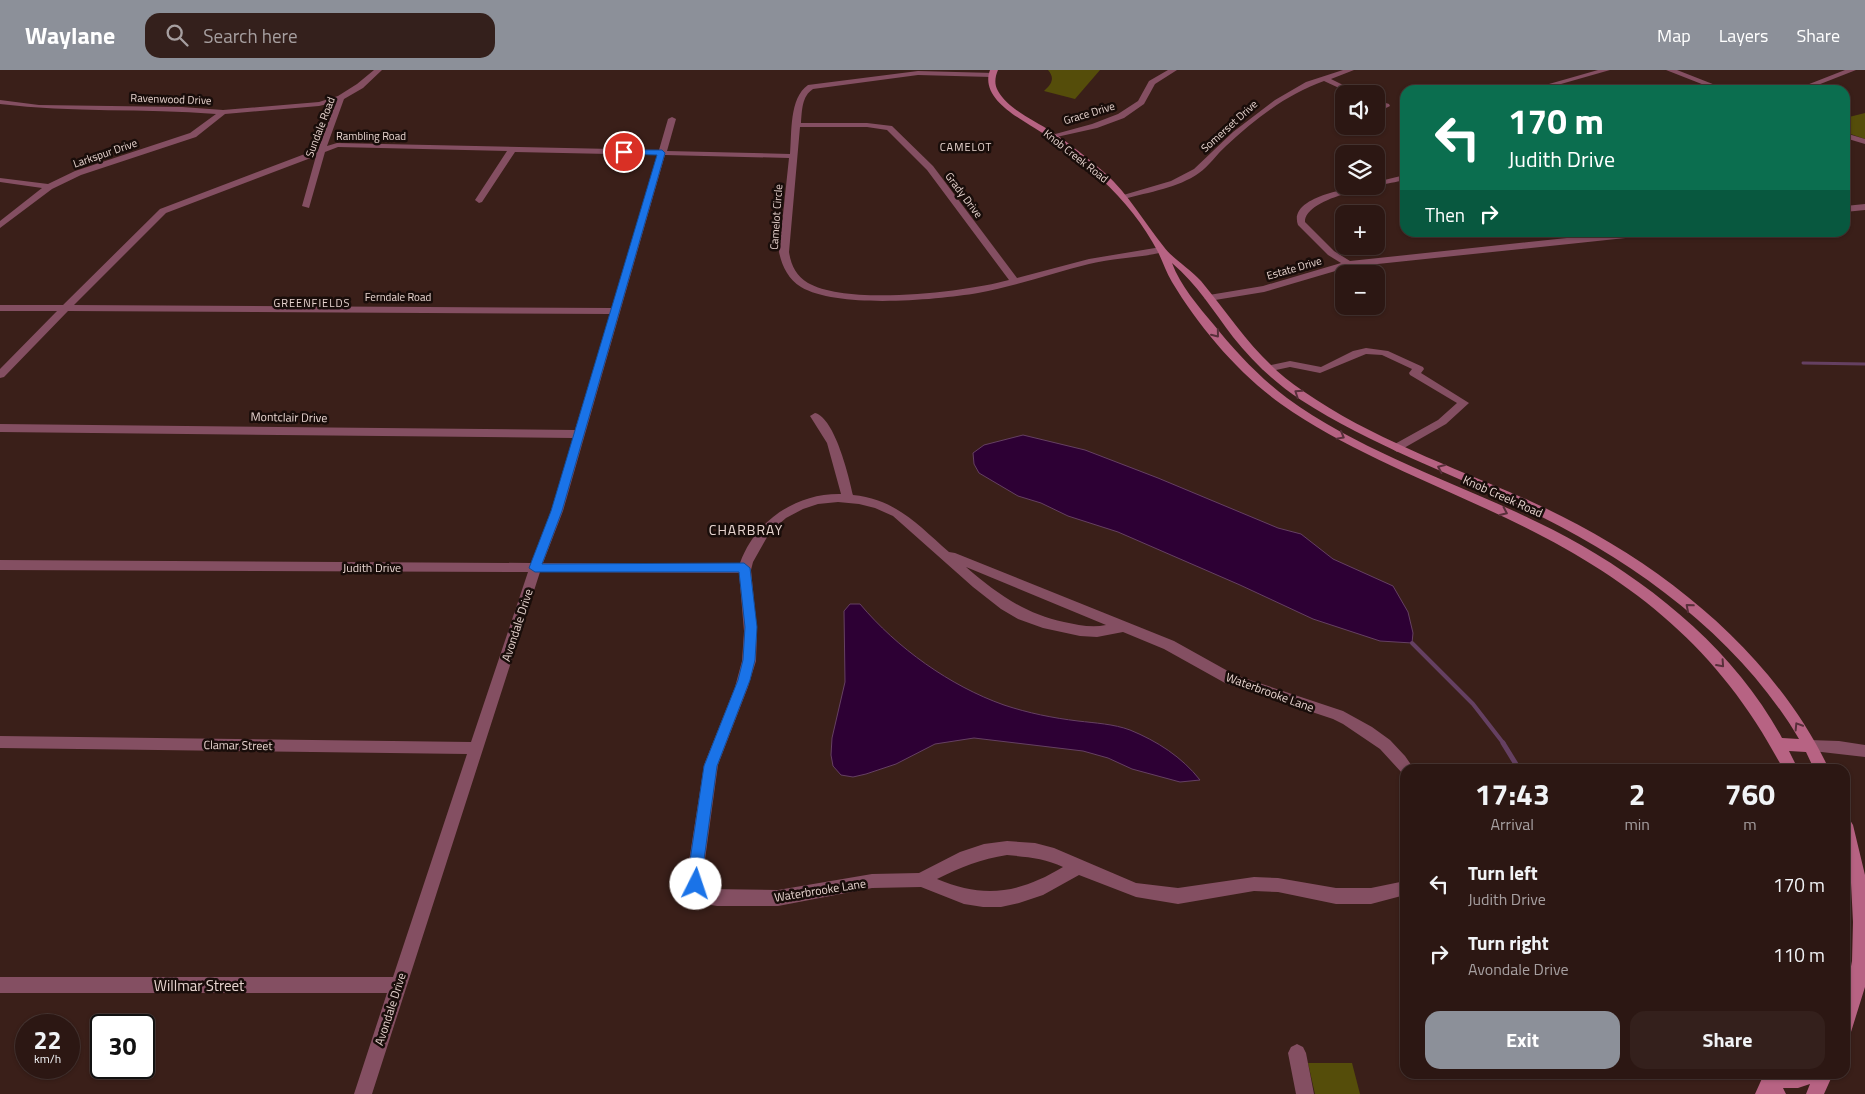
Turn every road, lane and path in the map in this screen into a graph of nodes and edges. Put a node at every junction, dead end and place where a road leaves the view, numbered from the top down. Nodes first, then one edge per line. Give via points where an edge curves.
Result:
1 (378, 70) edge
2 (1173, 70) edge
3 (1350, 70) edge
4 (1602, 70) edge
5 (1670, 70) edge
6 (1852, 70) edge
7 (992, 72) edge
8 (1326, 79) junction
9 (1339, 85) edge
10 (1550, 85) edge
11 (1710, 85) edge
12 (1812, 85) edge
13 (341, 98) junction
14 (0, 102) edge
15 (223, 112) junction
16 (672, 119) dead end
17 (798, 125) junction
18 (1052, 136) junction
19 (1850, 136) edge
20 (1865, 142) edge
21 (513, 149) junction
22 (321, 150) junction
23 (662, 153) junction
24 (793, 156) junction
25 (1400, 178) edge
26 (0, 180) edge
27 (1385, 183) edge
28 (49, 187) junction
29 (1339, 195) edge
30 (1124, 196) junction
31 (479, 200) dead end
32 (306, 206) dead end
33 (1865, 207) edge
34 (1850, 208) edge
35 (0, 225) edge
36 (1606, 237) edge
37 (1161, 250) junction
38 (1348, 264) junction
39 (1173, 277) junction
40 (1015, 282) junction
41 (1209, 298) junction
42 (67, 307) junction
43 (0, 308) edge
44 (615, 311) junction
45 (1203, 318) junction
46 (1267, 369) junction
47 (0, 375) edge
48 (1252, 375) junction
49 (815, 416) dead end
50 (0, 428) edge
51 (578, 434) junction
52 (1397, 448) junction
53 (1388, 458) junction
54 (1496, 492) junction
55 (848, 498) junction
56 (1486, 504) junction
57 (941, 552) junction
58 (1602, 563) junction
59 (0, 565) edge
60 (535, 568) junction
61 (744, 568) junction
62 (1662, 586) junction
63 (1677, 619) junction
64 (1124, 627) junction
65 (0, 742) edge
66 (1779, 744) junction
67 (1809, 746) junction
68 (477, 748) junction
69 (1865, 751) edge
70 (1403, 764) edge
71 (1789, 764) edge
72 (1819, 764) edge
73 (1850, 840) edge
74 (1078, 867) junction
75 (921, 880) junction
76 (1400, 889) edge
77 (0, 985) edge
78 (398, 985) junction
79 (1850, 1008) edge
80 (1297, 1054) dead end
81 (1798, 1079) edge
82 (1822, 1079) edge
83 (1770, 1083) edge
84 (363, 1094) edge
85 (1305, 1094) edge
86 (1815, 1094) edge

1 - 13 street, Sundale Road
2 - 18 street, Grace Drive via 1152,83 1141,102 1121,116
3 - 8 street, Somerset Drive
4 - 10 street
5 - 11 street
6 - 12 street
7 - 17 street, Camelot Circle via 918,73 811,87 800,97
7 - 18 main road, Knob Creek Road via 992,86 998,96
8 - 9 street
8 - 30 street, Somerset Drive via 1266,107 1187,178
13 - 15 street, Ravenwood Drive via 319,104
13 - 22 street, Sundale Road
14 - 15 street, Ravenwood Drive via 46,107
15 - 28 street, Larkspur Drive via 193,135 86,170
16 - 23 street, Avondale Drive
17 - 24 street, Camelot Circle
17 - 40 street, Grady Drive via 889,128 930,168
18 - 30 main road, Knob Creek Road
19 - 20 street
21 - 22 street, Rambling Road via 336,145
21 - 23 street, Rambling Road
21 - 31 street
22 - 32 street, Sundale Road
22 - 42 street, Rambling Road via 163,211
23 - 24 street, Rambling Road
23 - 44 street, Avondale Drive
24 - 40 street, Camelot Circle via 784,252 791,273 808,287 838,296 883,296 977,290
25 - 27 street
26 - 28 street
28 - 35 street, Larkspur Drive
29 - 38 street via 1310,204 1301,216 1301,223 1331,253
30 - 37 main road, Knob Creek Road
33 - 34 street
36 - 38 street, Estate Drive
37 - 39 main road, Knob Creek Road
37 - 40 street, Camelot Circle via 1104,258
37 - 41 main road, Knob Creek Road via 1190,275
38 - 41 street, Estate Drive via 1264,289
39 - 41 main road via 1187,290
39 - 45 main road, Knob Creek Road
41 - 45 main road via 1202,305
41 - 46 main road, Knob Creek Road
42 - 43 street, Ferndale Road
42 - 44 street, Ferndale Road
42 - 47 street, Rambling Road
44 - 51 street, Avondale Drive
45 -> 48 main road, Knob Creek Road
46 - 48 main road
52 -> 46 main road, Knob Creek Road via 1325,410
46 - 52 street via 1286,364 1322,370 1352,354 1378,350 1419,369 1414,373 1464,403 1442,422
48 -> 53 main road, Knob Creek Road via 1308,417
49 - 55 street via 833,448
50 - 51 street, Montclair Drive
51 - 60 street, Avondale Drive via 557,511
52 - 53 main road
54 -> 52 main road, Knob Creek Road
53 - 56 main road, Knob Creek Road
54 - 56 main road
54 - 62 main road, Knob Creek Road via 1604,544
55 - 57 street, Waterbrooke Lane via 874,503 897,513
55 - 61 street, Waterbrooke Lane via 813,501 787,512 759,537
56 -> 58 main road, Knob Creek Road via 1554,535
57 - 64 street, Waterbrooke Lane
57 - 64 street, Waterbrooke Lane via 1006,606 1043,623 1097,632
58 - 62 main road via 1639,580
58 - 63 main road, Knob Creek Road
59 - 60 street, Judith Drive
60 - 61 street, Judith Drive
60 - 68 street, Avondale Drive
61 - 75 street, Waterbrooke Lane via 751,627 749,660 711,766 695,874 699,891 717,898 778,898 872,881
62 - 63 main road via 1662,594
67 -> 62 main road, Knob Creek Road via 1798,725 1756,672 1721,636
63 -> 66 main road, Knob Creek Road via 1742,688
64 - 70 street, Waterbrooke Lane via 1168,645 1230,679 1338,715 1389,748
65 - 68 street, Clamar Street
66 - 67 main road
66 - 71 main road, Knob Creek Road
67 - 69 street
67 - 72 main road, Knob Creek Road
68 - 78 street, Avondale Drive
73 - 79 main road via 1856,857 1863,939 1858,980
74 - 75 street, Waterbrooke Lane via 1054,855 1007,848 984,851
74 - 75 street, Waterbrooke Lane via 1036,890 1014,898 991,901 966,897
74 - 76 street, Waterbrooke Lane via 1136,890 1178,896 1254,884 1336,896 1371,896
77 - 78 street, Willmar Street
78 - 84 street, Avondale Drive
80 - 85 street
81 - 83 main road
82 - 86 main road

